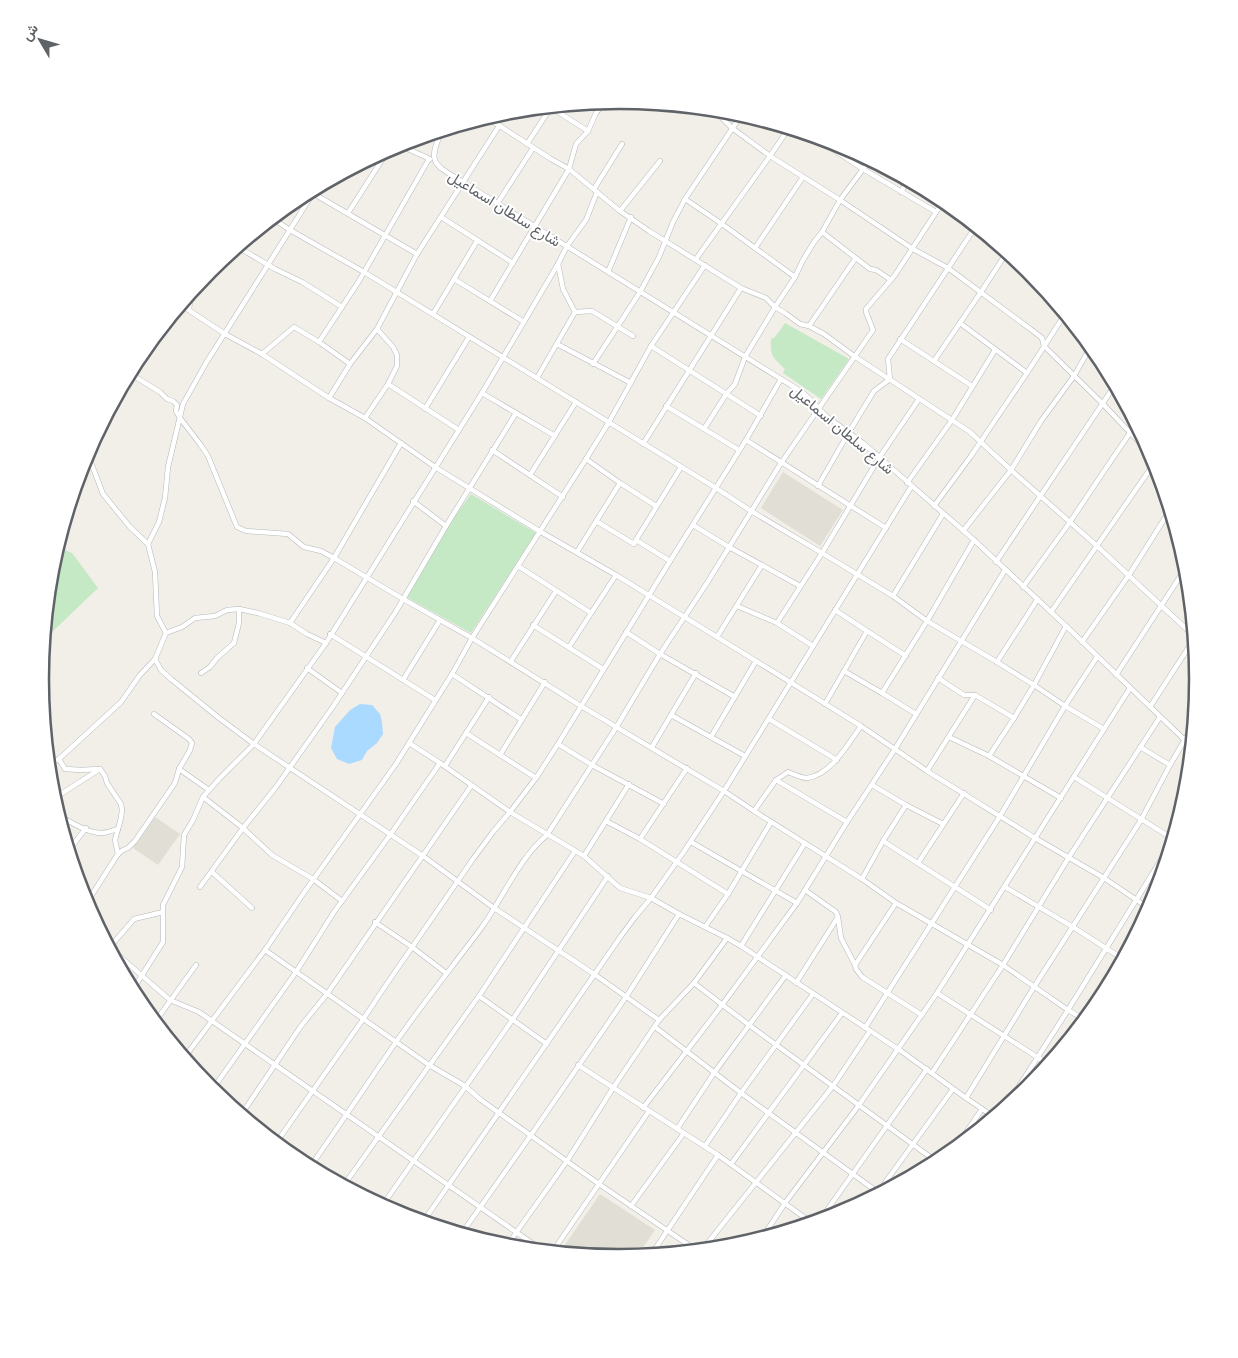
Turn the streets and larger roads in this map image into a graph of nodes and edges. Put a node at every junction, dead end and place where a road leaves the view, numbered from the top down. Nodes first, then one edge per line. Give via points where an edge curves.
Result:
1 (599, 110) edge
2 (559, 112) edge
3 (546, 114) edge
4 (723, 119) edge
5 (737, 121) edge
6 (495, 123) edge
7 (499, 126) junction
8 (732, 128) junction
9 (588, 130) junction
10 (785, 134) edge
11 (439, 138) edge
12 (528, 144) junction
13 (622, 144) dead end
14 (533, 148) junction
15 (409, 149) edge
16 (770, 156) junction
17 (845, 156) edge
18 (431, 159) junction
19 (381, 161) edge
20 (660, 161) dead end
21 (866, 166) edge
22 (569, 169) junction
23 (863, 169) junction
24 (803, 177) junction
25 (463, 182) junction
26 (905, 185) edge
27 (596, 191) junction
28 (901, 192) junction
29 (317, 196) edge
30 (685, 199) junction
31 (840, 200) junction
32 (305, 203) edge
33 (498, 204) junction
34 (939, 207) edge
35 (620, 211) junction
36 (936, 212) junction
37 (348, 213) junction
38 (441, 217) junction
39 (631, 217) junction
40 (278, 222) edge
41 (722, 224) junction
42 (534, 226) junction
43 (290, 230) junction
44 (822, 232) junction
45 (972, 232) edge
46 (386, 235) junction
47 (665, 240) junction
48 (478, 241) junction
49 (567, 246) junction
50 (755, 248) junction
51 (244, 249) edge
52 (913, 249) junction
53 (417, 254) junction
54 (1003, 257) edge
55 (696, 259) junction
56 (855, 259) junction
57 (513, 263) junction
58 (558, 264) junction
59 (269, 265) junction
60 (705, 265) junction
61 (948, 268) junction
62 (364, 272) junction
63 (608, 272) junction
64 (795, 277) junction
65 (454, 279) junction
66 (891, 280) junction
67 (741, 288) junction
68 (396, 292) junction
69 (640, 292) junction
70 (981, 292) junction
71 (490, 301) junction
72 (190, 303) edge
73 (342, 307) junction
74 (775, 307) junction
75 (186, 308) edge
76 (189, 310) junction
77 (575, 312) junction
78 (673, 313) junction
79 (433, 314) junction
80 (1061, 320) edge
81 (524, 322) junction
82 (960, 323) junction
83 (809, 326) junction
84 (619, 327) junction
85 (377, 329) junction
86 (225, 334) junction
87 (633, 336) dead end
88 (470, 337) junction
89 (711, 337) junction
90 (900, 340) junction
91 (319, 342) junction
92 (557, 344) junction
93 (651, 346) junction
94 (1044, 346) junction
95 (995, 350) junction
96 (262, 354) junction
97 (1087, 354) edge
98 (854, 356) junction
99 (503, 357) junction
100 (745, 357) junction
101 (934, 361) junction
102 (350, 364) junction
103 (594, 364) junction
104 (689, 370) junction
105 (1027, 373) junction
106 (1074, 376) junction
107 (136, 377) edge
108 (538, 378) junction
109 (781, 379) junction
110 (890, 379) junction
111 (631, 383) junction
112 (388, 384) junction
113 (972, 386) junction
114 (1111, 391) edge
115 (482, 393) junction
116 (727, 394) junction
117 (329, 398) junction
118 (919, 399) junction
119 (576, 402) junction
120 (1103, 404) junction
121 (666, 406) junction
122 (425, 408) junction
123 (819, 409) junction
124 (516, 413) junction
125 (761, 416) junction
126 (180, 418) junction
127 (365, 418) junction
128 (952, 420) junction
129 (609, 422) junction
130 (704, 429) junction
131 (458, 430) junction
132 (848, 432) junction
133 (1130, 433) junction
134 (555, 436) junction
135 (746, 440) junction
136 (1136, 440) edge
137 (980, 441) junction
138 (401, 443) junction
139 (643, 444) junction
140 (492, 450) junction
141 (739, 450) junction
142 (879, 458) junction
143 (586, 459) junction
144 (91, 463) edge
145 (781, 463) junction
146 (435, 467) junction
147 (681, 467) junction
148 (1011, 470) junction
149 (1149, 470) edge
150 (530, 475) junction
151 (620, 484) junction
152 (909, 485) junction
153 (818, 486) junction
154 (469, 488) junction
155 (716, 488) junction
156 (1041, 496) junction
157 (563, 497) junction
158 (413, 502) junction
159 (656, 506) junction
160 (850, 506) junction
161 (934, 506) junction
162 (751, 511) junction
163 (943, 514) junction
164 (1166, 517) edge
165 (596, 522) junction
166 (1070, 522) junction
167 (693, 525) junction
168 (446, 526) junction
169 (886, 528) junction
170 (963, 531) junction
171 (541, 532) junction
172 (636, 540) junction
173 (974, 540) junction
174 (148, 544) junction
175 (1097, 546) junction
176 (729, 547) junction
177 (576, 552) junction
178 (822, 552) junction
179 (334, 558) junction
180 (670, 561) junction
181 (996, 562) junction
182 (762, 565) junction
183 (518, 566) junction
184 (1005, 570) junction
185 (857, 574) junction
186 (616, 575) junction
187 (1128, 575) junction
188 (366, 577) junction
189 (1180, 577) edge
190 (800, 586) junction
191 (1023, 587) junction
192 (556, 591) junction
193 (649, 595) junction
194 (893, 596) junction
195 (403, 599) junction
196 (1038, 600) junction
197 (1161, 605) junction
198 (737, 606) junction
199 (239, 610) junction
200 (835, 610) junction
201 (1051, 612) junction
202 (591, 613) junction
203 (685, 618) junction
204 (440, 620) junction
205 (927, 621) junction
206 (290, 623) junction
207 (777, 623) junction
208 (533, 625) junction
209 (1066, 626) junction
210 (868, 631) junction
211 (1187, 631) edge
212 (626, 632) junction
213 (166, 633) junction
214 (330, 634) junction
215 (717, 637) junction
216 (472, 638) junction
217 (960, 641) junction
218 (1082, 642) junction
219 (326, 643) junction
220 (813, 646) junction
221 (569, 647) junction
222 (1188, 647) edge
223 (660, 654) junction
224 (906, 656) junction
225 (1098, 657) junction
226 (365, 658) junction
227 (154, 659) junction
228 (511, 661) junction
229 (756, 661) junction
230 (997, 662) junction
231 (307, 668) junction
232 (604, 669) junction
233 (844, 671) junction
234 (201, 673) dead end
235 (452, 674) junction
236 (696, 674) junction
237 (1116, 675) junction
238 (938, 678) junction
239 (403, 680) junction
240 (545, 682) junction
241 (791, 683) junction
242 (1034, 685) junction
243 (1130, 688) junction
244 (342, 693) junction
245 (882, 693) junction
246 (975, 695) junction
247 (489, 697) junction
248 (735, 697) junction
249 (435, 700) junction
250 (825, 704) junction
251 (581, 706) junction
252 (1065, 706) junction
253 (1150, 707) junction
254 (154, 714) dead end
255 (916, 714) junction
256 (671, 715) junction
257 (1160, 717) junction
258 (1014, 718) junction
259 (770, 719) junction
260 (522, 720) junction
261 (617, 726) junction
262 (861, 726) junction
263 (1104, 729) junction
264 (466, 733) junction
265 (1186, 736) edge
266 (711, 737) junction
267 (949, 737) junction
268 (1184, 739) junction
269 (409, 742) junction
270 (254, 744) junction
271 (558, 744) junction
272 (652, 747) junction
273 (1140, 747) junction
274 (895, 749) junction
275 (500, 755) junction
276 (745, 756) junction
277 (989, 756) junction
278 (59, 759) junction
279 (837, 760) junction
280 (55, 761) edge
281 (440, 763) junction
282 (1170, 764) junction
283 (592, 765) junction
284 (445, 766) junction
285 (291, 767) junction
286 (687, 768) junction
287 (100, 769) junction
288 (179, 769) junction
289 (927, 771) junction
290 (1024, 776) junction
291 (536, 778) junction
292 (1074, 778) junction
293 (776, 780) junction
294 (629, 784) junction
295 (872, 785) junction
296 (471, 786) junction
297 (209, 790) junction
298 (724, 791) junction
299 (964, 793) junction
300 (61, 794) edge
301 (203, 797) junction
302 (1061, 798) junction
303 (1107, 798) junction
304 (664, 804) junction
305 (906, 805) junction
306 (754, 811) junction
307 (510, 812) junction
308 (360, 815) junction
309 (1000, 816) junction
310 (66, 820) edge
311 (1140, 820) junction
312 (606, 821) junction
313 (771, 822) junction
314 (847, 822) junction
315 (943, 824) junction
316 (86, 828) junction
317 (243, 828) junction
318 (118, 829) junction
319 (390, 835) junction
320 (547, 835) junction
321 (1167, 837) edge
322 (1035, 838) junction
323 (640, 839) junction
324 (883, 841) junction
325 (691, 842) junction
326 (805, 843) junction
327 (73, 844) edge
328 (575, 851) junction
329 (118, 854) junction
330 (423, 856) junction
331 (584, 856) junction
332 (827, 856) junction
333 (1069, 856) junction
334 (1159, 861) edge
335 (676, 863) junction
336 (918, 863) junction
337 (741, 871) junction
338 (212, 872) junction
339 (608, 876) junction
340 (1104, 878) junction
341 (313, 879) junction
342 (862, 879) junction
343 (458, 882) junction
344 (200, 887) dead end
345 (954, 887) junction
346 (1005, 887) junction
347 (775, 890) junction
348 (806, 890) junction
349 (728, 894) junction
350 (91, 895) edge
351 (651, 898) junction
352 (1136, 900) junction
353 (342, 901) junction
354 (797, 903) junction
355 (896, 903) junction
356 (1143, 904) edge
357 (1038, 907) junction
358 (252, 908) dead end
359 (494, 908) junction
360 (991, 910) junction
361 (163, 912) junction
362 (679, 914) junction
363 (838, 917) junction
364 (375, 922) junction
365 (931, 924) junction
366 (705, 927) junction
367 (1073, 927) junction
368 (525, 928) junction
369 (727, 938) junction
370 (114, 942) edge
371 (968, 944) junction
372 (741, 946) junction
373 (412, 947) junction
374 (1106, 948) junction
375 (265, 950) junction
376 (559, 951) junction
377 (1117, 955) edge
378 (758, 957) junction
379 (122, 958) edge
380 (196, 965) dead end
381 (856, 965) junction
382 (1002, 965) junction
383 (296, 972) junction
384 (446, 973) junction
385 (594, 974) junction
386 (786, 975) junction
387 (142, 977) junction
388 (694, 983) junction
389 (796, 983) junction
390 (137, 984) edge
391 (1034, 987) junction
392 (888, 992) junction
393 (326, 994) junction
394 (813, 994) junction
395 (937, 994) junction
396 (479, 996) junction
397 (626, 997) junction
398 (170, 1000) junction
399 (722, 1005) junction
400 (1068, 1010) junction
401 (842, 1013) junction
402 (922, 1015) junction
403 (970, 1015) junction
404 (159, 1016) edge
405 (1078, 1016) edge
406 (364, 1018) junction
407 (512, 1019) junction
408 (659, 1020) junction
409 (211, 1021) junction
410 (748, 1025) junction
411 (654, 1027) junction
412 (865, 1028) junction
413 (870, 1031) junction
414 (1003, 1036) junction
415 (396, 1042) junction
416 (245, 1044) junction
417 (547, 1044) junction
418 (776, 1044) junction
419 (899, 1049) junction
420 (188, 1052) edge
421 (686, 1052) junction
422 (1038, 1058) junction
423 (1043, 1061) edge
424 (429, 1064) junction
425 (578, 1065) junction
426 (804, 1065) junction
427 (275, 1066) junction
428 (927, 1069) junction
429 (714, 1073) junction
430 (932, 1073) junction
431 (1023, 1081) edge
432 (217, 1083) edge
433 (465, 1086) junction
434 (833, 1086) junction
435 (613, 1088) junction
436 (953, 1089) junction
437 (312, 1091) junction
438 (741, 1093) junction
439 (966, 1098) junction
440 (860, 1105) junction
441 (643, 1108) junction
442 (982, 1109) junction
443 (245, 1110) edge
444 (649, 1111) junction
445 (499, 1112) junction
446 (768, 1112) junction
447 (988, 1113) edge
448 (347, 1115) junction
449 (887, 1126) junction
450 (678, 1129) junction
451 (968, 1129) edge
452 (796, 1132) junction
453 (684, 1133) junction
454 (531, 1135) junction
455 (280, 1137) edge
456 (378, 1137) junction
457 (913, 1144) junction
458 (705, 1146) junction
459 (824, 1153) junction
460 (718, 1155) junction
461 (930, 1157) edge
462 (414, 1160) junction
463 (314, 1161) edge
464 (567, 1161) junction
465 (731, 1164) junction
466 (853, 1174) junction
467 (348, 1180) edge
468 (755, 1182) junction
469 (885, 1183) edge
470 (599, 1184) junction
471 (449, 1185) junction
472 (873, 1189) edge
473 (387, 1199) edge
474 (785, 1204) junction
475 (631, 1206) junction
476 (481, 1207) junction
477 (828, 1210) edge
478 (427, 1216) edge
479 (805, 1218) edge
480 (465, 1228) edge
481 (768, 1230) edge
482 (515, 1232) junction
483 (667, 1232) junction
484 (511, 1239) edge
485 (529, 1241) edge
486 (709, 1241) edge
487 (557, 1245) edge
488 (687, 1245) edge
489 (656, 1248) edge

1 - 9 street
2 - 9 street
3 - 12 street
4 - 8 street
5 - 8 street
6 - 7 street
7 - 12 street
7 - 25 street
8 - 16 street
8 - 30 street
9 - 22 street via 576,144
10 - 16 street
11 - 18 street, شارع سلطان اسماعيل
12 - 14 street
13 - 27 street
14 - 22 street
14 - 33 street
15 - 18 street
16 - 24 street
16 - 41 street
17 - 23 street
18 - 25 street, شارع سلطان اسماعيل
18 - 46 street
19 - 37 street
20 - 35 street
21 - 23 street
22 - 27 street
22 - 42 street
23 - 28 street
23 - 31 street
24 - 31 street
24 - 50 street
25 - 33 street, شارع سلطان اسماعيل
25 - 38 street
26 - 28 street
27 - 35 street
27 - 49 street via 586,220
28 - 36 street
29 - 37 street
30 - 41 street
30 - 47 street
31 - 44 street
31 - 52 street
32 - 43 street
33 - 42 street, شارع سلطان اسماعيل
34 - 36 street
35 - 39 street
36 - 52 street
37 - 46 street
38 - 48 street
38 - 53 street
39 - 47 street
39 - 63 street
40 - 43 street
41 - 50 street
41 - 55 street
42 - 49 street, شارع سلطان اسماعيل
42 - 57 street
43 - 59 street
43 - 62 street
44 - 56 street
44 - 64 street
45 - 61 street
46 - 53 street
46 - 62 street
47 - 55 street
47 - 69 street
48 - 57 street
48 - 65 street
49 - 58 street
49 - 63 street, شارع سلطان اسماعيل
50 - 64 street
51 - 59 street
52 - 61 street
52 - 66 street
53 - 68 street
54 - 70 street
55 - 60 street
56 - 66 street
56 - 83 street
57 - 71 street
58 - 77 street via 563,289
58 - 81 street
59 - 73 street
59 - 86 street
60 - 67 street
60 - 78 street
61 - 70 street
61 - 90 street
62 - 68 street
62 - 73 street
63 - 69 street, شارع سلطان اسماعيل
64 - 74 street
65 - 71 street
65 - 79 street
66 - 98 street via 866,309 873,330
67 - 74 street via 766,298
67 - 89 street
68 - 79 street
68 - 85 street
69 - 78 street, شارع سلطان اسماعيل
69 - 84 street
70 - 82 street
70 - 94 street via 1042,338
71 - 81 street
72 - 76 street
73 - 91 street
74 - 83 street via 800,324
74 - 100 street
75 - 76 street
76 - 86 street
77 - 84 street via 592,311
77 - 92 street
78 - 89 street, شارع سلطان اسماعيل
78 - 93 street
79 - 88 street
80 - 94 street
81 - 99 street
82 - 95 street
82 - 101 street
83 - 98 street
84 - 87 street
84 - 103 street
85 - 102 street
85 - 112 street via 397,355 397,366
86 - 96 street
86 - 126 street via 183,404
88 - 99 street
88 - 122 street
89 - 100 street, شارع سلطان اسماعيل
89 - 104 street
90 - 101 street
90 - 110 street via 888,359
91 - 96 street via 294,327
91 - 102 street
92 - 103 street
92 - 108 street
93 - 104 street
93 - 111 street
94 - 105 street
94 - 106 street
95 - 105 street
95 - 113 street
96 - 117 street
97 - 106 street
98 - 110 street
98 - 123 street
99 - 108 street
99 - 115 street
100 - 109 street, شارع سلطان اسماعيل
100 - 116 street
101 - 113 street
102 - 117 street
103 - 111 street
104 - 116 street
104 - 121 street
105 - 137 street
106 - 120 street
106 - 148 street via 1041,420
107 - 126 street via 173,401
108 - 119 street
109 - 123 street, شارع سلطان اسماعيل via 808,397
109 - 125 street
110 - 118 street
110 - 132 street via 874,391
111 - 129 street
112 - 122 street
112 - 127 street
113 - 128 street
114 - 120 street
115 - 124 street
115 - 131 street
116 - 125 street
116 - 130 street
117 - 127 street
118 - 128 street
118 - 142 street
119 - 129 street
119 - 134 street
120 - 133 street
120 - 156 street
121 - 130 street
121 - 139 street
122 - 131 street
123 - 132 street, شارع سلطان اسماعيل
123 - 145 street
124 - 134 street
124 - 140 street
125 - 135 street
126 - 174 street via 163,506
126 - 179 street via 208,456 237,527 246,531 288,534 304,547
127 - 138 street
128 - 137 street
128 - 152 street
129 - 139 street
129 - 143 street
130 - 141 street
131 - 146 street
132 - 142 street, شارع سلطان اسماعيل
132 - 153 street
133 - 136 street
133 - 166 street
134 - 150 street
135 - 141 street
135 - 145 street
137 - 148 street
137 - 161 street
138 - 146 street
138 - 179 street
139 - 147 street
140 - 150 street
140 - 154 street
141 - 155 street
142 - 152 street, شارع سلطان اسماعيل
142 - 160 street
143 - 151 street
143 - 157 street
144 - 174 street via 103,494
145 - 153 street
145 - 162 street
146 - 154 street
146 - 158 street
147 - 155 street
147 - 159 street
148 - 156 street
148 - 170 street
149 - 175 street
150 - 157 street
151 - 159 street
151 - 165 street
152 - 161 street, شارع سلطان اسماعيل
152 - 169 street
153 - 160 street
154 - 168 street
154 - 171 street
155 - 162 street
155 - 167 street
156 - 166 street
156 - 181 street
157 - 171 street
158 - 168 street
158 - 188 street
159 - 172 street
160 - 169 street
160 - 178 street
161 - 163 street, شارع سلطان اسماعيل
162 - 176 street
162 - 178 street
163 - 170 street, شارع سلطان اسماعيل
163 - 194 street
164 - 187 street
165 - 172 street via 634,544
165 - 177 street
166 - 175 street
166 - 191 street
167 - 176 street
167 - 180 street
168 - 195 street
169 - 185 street
170 - 173 street, شارع سلطان اسماعيل
171 - 177 street
171 - 183 street
172 - 180 street
173 - 181 street, شارع سلطان اسماعيل
173 - 205 street
174 - 213 street via 155,572 157,616
175 - 187 street
175 - 201 street
176 - 182 street
176 - 203 street
177 - 186 street
178 - 185 street
178 - 190 street
179 - 188 street
179 - 206 street
180 - 193 street
181 - 184 street, شارع سلطان اسماعيل
182 - 190 street
182 - 198 street
183 - 192 street
183 - 216 street
184 - 191 street, شارع سلطان اسماعيل
184 - 217 street
185 - 194 street
185 - 200 street
186 - 193 street
186 - 202 street
187 - 197 street
187 - 218 street
188 - 195 street
188 - 214 street
189 - 197 street
190 - 207 street
191 - 196 street, شارع سلطان اسماعيل
192 - 202 street
192 - 208 street
193 - 203 street
193 - 212 street
194 - 205 street
195 - 204 street
195 - 226 street
196 - 201 street, شارع سلطان اسماعيل
196 - 230 street
197 - 211 street
197 - 237 street
198 - 207 street
198 - 215 street
199 - 206 street via 258,612
199 - 213 street via 195,618
199 - 234 street via 240,623 234,643
200 - 210 street
200 - 220 street
201 - 209 street, شارع سلطان اسماعيل
202 - 221 street
203 - 215 street
203 - 223 street
204 - 216 street
204 - 239 street
205 - 217 street
205 - 224 street
206 - 219 street
207 - 220 street
208 - 221 street
208 - 228 street
209 - 218 street, شارع سلطان اسماعيل
209 - 242 street
210 - 224 street
210 - 233 street
212 - 223 street
212 - 232 street
213 - 227 street
214 - 219 street
214 - 226 street
215 - 229 street
216 - 228 street
216 - 235 street
217 - 230 street
217 - 238 street
218 - 225 street, شارع سلطان اسماعيل
219 - 231 street
220 - 241 street
221 - 232 street
222 - 253 street
223 - 236 street
223 - 261 street
224 - 245 street
225 - 237 street, شارع سلطان اسماعيل
225 - 252 street
226 - 239 street
226 - 244 street
227 - 270 street via 171,679
227 - 278 street via 121,702
228 - 240 street
229 - 241 street
229 - 248 street
230 - 242 street
231 - 244 street
231 - 270 street
232 - 251 street
233 - 245 street
233 - 250 street
235 - 247 street
235 - 249 street
236 - 248 street
236 - 256 street
237 - 243 street, شارع سلطان اسماعيل
238 - 246 street via 964,695
238 - 255 street
239 - 249 street
240 - 251 street
240 - 260 street
241 - 250 street
241 - 259 street
242 - 252 street
242 - 258 street
243 - 253 street, شارع سلطان اسماعيل
243 - 263 street
244 - 285 street
245 - 255 street
246 - 258 street
246 - 267 street
247 - 260 street
247 - 264 street
248 - 266 street
249 - 269 street
250 - 262 street
251 - 261 street
251 - 271 street
252 - 263 street
252 - 290 street
253 - 257 street, شارع سلطان اسماعيل
254 - 288 street via 192,743
255 - 274 street
256 - 266 street
256 - 272 street
257 - 268 street, شارع سلطان اسماعيل
257 - 273 street
258 - 277 street
259 - 276 street
259 - 279 street
260 - 275 street
261 - 272 street
261 - 283 street
262 - 274 street
262 - 279 street
263 - 292 street
264 - 275 street
264 - 284 street
265 - 268 street
266 - 276 street
267 - 277 street
267 - 289 street
268 - 282 street
269 - 281 street
269 - 308 street
270 - 285 street
270 - 297 street
271 - 283 street
271 - 291 street
272 - 286 street
273 - 282 street
273 - 303 street
274 - 289 street
274 - 295 street
275 - 291 street
276 - 298 street
277 - 290 street
278 - 280 street
278 - 287 street via 64,769
279 - 293 street via 806,778 788,772
281 - 284 street
281 - 319 street
282 - 311 street
283 - 294 street
283 - 320 street
284 - 296 street
285 - 308 street
285 - 317 street
286 - 298 street
286 - 304 street
287 - 300 street
287 - 318 street via 121,804
288 - 297 street
288 - 329 street via 175,783 135,841
289 - 299 street
290 - 302 street
290 - 309 street
291 - 307 street
292 - 302 street
292 - 303 street
293 - 306 street
293 - 314 street
294 - 304 street
294 - 312 street
295 - 305 street
295 - 314 street
296 - 307 street
296 - 330 street
297 - 301 street
298 - 306 street
298 - 325 street
299 - 309 street
299 - 315 street
301 - 317 street
301 - 361 street via 184,835 182,867 163,905
302 - 322 street
303 - 311 street
303 - 333 street
304 - 323 street
305 - 315 street
305 - 324 street
306 - 313 street
307 - 320 street
307 - 343 street
308 - 319 street
308 - 341 street
309 - 322 street
309 - 345 street
310 - 316 street
311 - 321 street
311 - 340 street
312 - 323 street
312 - 331 street
313 - 326 street
313 - 337 street
314 - 332 street
315 - 336 street
316 - 318 street via 102,833
316 - 327 street
317 - 338 street
317 - 341 street via 272,854
318 - 329 street via 115,840
319 - 330 street
319 - 353 street
320 - 328 street
320 - 359 street via 538,842
322 - 333 street
322 - 346 street
323 - 335 street
324 - 336 street
324 - 342 street
325 - 335 street
325 - 337 street
326 - 332 street
326 - 347 street
328 - 331 street
328 - 368 street
329 - 350 street
330 - 343 street
330 - 364 street
331 - 339 street
332 - 342 street
332 - 348 street
333 - 340 street
333 - 357 street
334 - 352 street
335 - 349 street
335 - 351 street
336 - 345 street
337 - 347 street
337 - 349 street
338 - 344 street
338 - 358 street
339 - 351 street via 620,888
339 - 376 street
340 - 352 street
340 - 367 street
341 - 353 street
341 - 375 street
342 - 355 street
343 - 359 street
343 - 373 street
345 - 360 street
345 - 365 street
346 - 357 street
346 - 360 street
347 - 354 street
347 - 372 street
348 - 354 street
348 - 363 street
349 - 366 street
351 - 362 street
351 - 385 street
352 - 356 street
352 - 374 street
353 - 383 street
354 - 378 street
355 - 365 street
355 - 381 street
357 - 367 street
357 - 382 street
359 - 368 street
359 - 384 street
360 - 371 street
361 - 370 street via 134,919
361 - 387 street via 163,942
362 - 366 street
362 - 397 street
363 - 381 street via 841,938
363 - 389 street
364 - 373 street
364 - 393 street
365 - 371 street
365 - 392 street
366 - 369 street
367 - 374 street
367 - 391 street
368 - 376 street
368 - 396 street
369 - 372 street
369 - 388 street
371 - 382 street
371 - 395 street
372 - 378 street
373 - 384 street
373 - 406 street
374 - 377 street
374 - 400 street
375 - 383 street
375 - 409 street
376 - 385 street
376 - 407 street
378 - 386 street
378 - 399 street
379 - 387 street
380 - 398 street
381 - 392 street via 862,977
382 - 391 street
382 - 403 street
383 - 393 street
383 - 416 street
384 - 415 street
385 - 397 street
385 - 417 street
386 - 389 street
386 - 410 street
387 - 390 street
387 - 398 street
388 - 399 street
388 - 408 street
389 - 394 street
391 - 400 street
391 - 414 street
392 - 402 street
392 - 412 street
393 - 406 street
393 - 427 street
394 - 401 street
394 - 418 street
395 - 402 street
395 - 403 street
396 - 407 street
396 - 424 street
397 - 408 street
397 - 425 street
398 - 404 street
398 - 409 street via 199,1012
399 - 410 street
399 - 421 street
400 - 405 street
400 - 422 street
401 - 412 street
401 - 426 street
402 - 419 street
403 - 414 street
403 - 430 street
406 - 415 street
406 - 437 street
407 - 417 street
407 - 433 street
408 - 411 street
409 - 416 street
409 - 420 street
410 - 418 street
410 - 429 street
411 - 421 street
411 - 435 street
412 - 413 street
413 - 419 street
413 - 434 street
414 - 422 street
414 - 439 street
415 - 424 street
415 - 448 street
416 - 427 street
416 - 432 street
417 - 445 street
418 - 426 street
418 - 438 street
419 - 428 street
419 - 440 street
421 - 429 street
421 - 441 street
422 - 423 street
422 - 431 street
424 - 433 street
424 - 456 street
425 - 435 street
425 - 454 street
426 - 434 street
426 - 446 street
427 - 437 street
427 - 443 street
428 - 430 street
428 - 449 street
429 - 438 street
429 - 450 street
430 - 436 street
433 - 445 street
433 - 462 street
434 - 440 street
434 - 452 street
435 - 441 street
435 - 464 street
436 - 439 street
436 - 457 street
437 - 448 street
437 - 455 street
438 - 446 street
438 - 458 street
439 - 442 street
440 - 449 street
440 - 459 street
441 - 444 street
442 - 447 street
442 - 451 street
444 - 450 street
444 - 470 street
445 - 454 street
445 - 471 street
446 - 452 street
446 - 465 street
448 - 456 street
448 - 463 street
449 - 457 street
449 - 466 street
450 - 453 street
452 - 459 street
452 - 468 street
453 - 458 street
453 - 475 street
454 - 464 street
454 - 476 street
456 - 462 street
456 - 467 street
457 - 461 street
457 - 469 street
458 - 460 street
459 - 466 street
459 - 474 street
460 - 465 street
460 - 483 street
462 - 471 street
462 - 473 street
464 - 470 street
464 - 482 street
465 - 468 street
466 - 472 street
466 - 477 street
468 - 474 street
468 - 486 street
470 - 475 street
470 - 487 street
471 - 476 street
471 - 478 street
474 - 479 street
474 - 481 street
475 - 483 street
476 - 480 street
476 - 482 street
482 - 484 street
482 - 485 street
483 - 488 street
483 - 489 street

